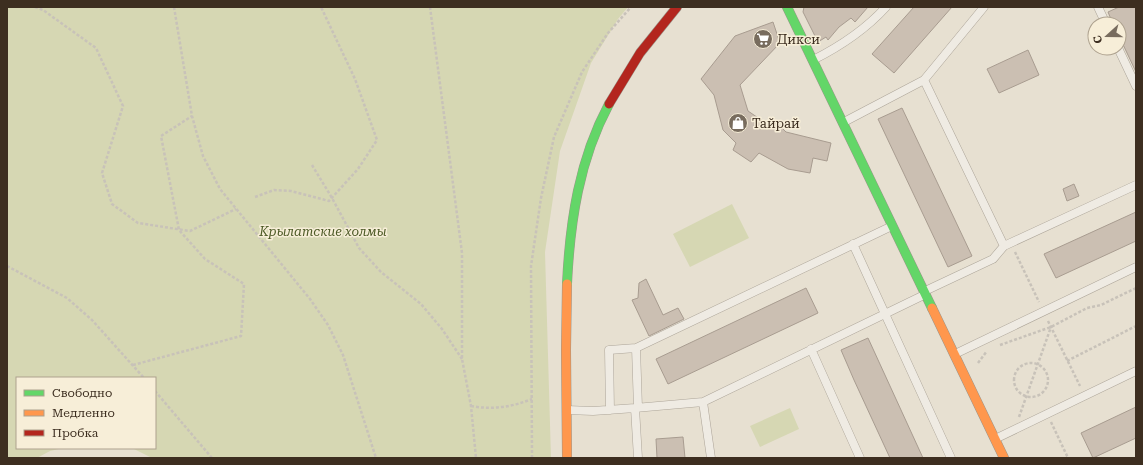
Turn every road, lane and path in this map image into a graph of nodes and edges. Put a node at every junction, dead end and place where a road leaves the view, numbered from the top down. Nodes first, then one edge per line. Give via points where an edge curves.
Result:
1 (35, 7) edge
2 (174, 7) edge
3 (321, 7) edge
4 (430, 7) edge
5 (631, 7) edge
6 (677, 7) edge
7 (787, 7) edge
8 (886, 7) edge
9 (984, 7) edge
10 (1122, 56) edge
11 (813, 60) junction
12 (924, 80) junction
13 (1136, 86) edge
14 (192, 116) junction
15 (842, 123) junction
16 (312, 165) dead end
17 (1136, 185) edge
18 (255, 197) dead end
19 (332, 198) junction
20 (236, 209) junction
21 (893, 226) junction
22 (179, 230) junction
23 (853, 244) junction
24 (1004, 246) junction
25 (1014, 251) dead end
26 (7, 266) edge
27 (1136, 267) edge
28 (1136, 288) edge
29 (925, 292) junction
30 (1044, 311) junction
31 (885, 314) junction
32 (1136, 326) edge
33 (1051, 327) junction
34 (995, 347) dead end
35 (636, 348) junction
36 (810, 349) junction
37 (987, 350) dead end
38 (954, 354) junction
39 (462, 360) junction
40 (1068, 361) junction
41 (1037, 364) junction
42 (133, 365) junction
43 (975, 366) dead end
44 (1136, 371) edge
45 (143, 377) edge
46 (156, 392) edge
47 (1026, 396) junction
48 (1085, 396) junction
49 (532, 399) junction
50 (704, 402) junction
51 (471, 406) junction
52 (636, 408) junction
53 (566, 410) junction
54 (610, 410) junction
55 (1047, 414) junction
56 (1014, 430) junction
57 (995, 439) junction
58 (212, 458) edge
59 (376, 458) edge
60 (476, 458) edge
61 (532, 458) edge
62 (567, 458) edge
63 (638, 458) edge
64 (711, 458) edge
65 (860, 458) edge
66 (952, 458) edge
67 (1004, 458) edge
68 (1068, 458) edge

1 - 22 path via 44,10 96,48 123,106 102,173 112,204 138,223
2 - 14 path
3 - 19 path via 355,79 377,140 358,169
4 - 39 path via 462,253
5 - 49 path via 608,33 582,72 554,137 541,198 531,266
6 - 53 street via 632,64 592,141 583,168 576,194 567,275
7 - 11 street
8 - 11 lane via 856,35
9 - 12 lane
10 - 13 lane
11 - 15 street
12 - 15 lane
12 - 24 lane
14 - 20 path via 203,156 220,189
14 - 22 path via 162,136
15 - 21 street
16 - 19 path
17 - 24 lane
18 - 19 path via 274,190 291,191 329,201
19 - 39 path via 358,248 381,272 421,304 442,329
20 - 22 path via 190,232
20 - 59 path via 310,299 328,325 343,356
21 - 23 lane
21 - 29 street
22 - 42 path via 205,259 244,284 241,336
23 - 31 lane
23 - 35 lane
24 - 29 lane via 993,258
25 - 30 path
26 - 42 path via 67,298 92,320
27 - 30 lane
28 - 33 path via 1101,305 1087,308
29 - 31 lane
29 - 38 street
30 - 38 lane
31 - 36 lane
31 - 66 lane
32 - 40 path
33 - 34 path
33 - 40 path
33 - 41 path
35 - 52 lane
35 - 54 lane via 609,350
36 - 50 lane
36 - 65 lane
37 - 43 path
38 - 57 street
39 - 51 path
40 - 48 path
41 - 47 path
41 - 47 path via 1048,374 1046,389 1040,395
41 - 47 path via 1024,364 1014,374 1015,388
42 - 45 path
44 - 48 lane
46 - 58 path
47 - 56 path
48 - 55 lane
49 - 51 path via 495,408
49 - 61 path
50 - 52 lane
50 - 64 lane
51 - 60 path
52 - 54 lane
52 - 63 lane
53 - 54 lane
53 - 62 street
55 - 56 lane
55 - 68 path
56 - 57 lane
57 - 67 street

